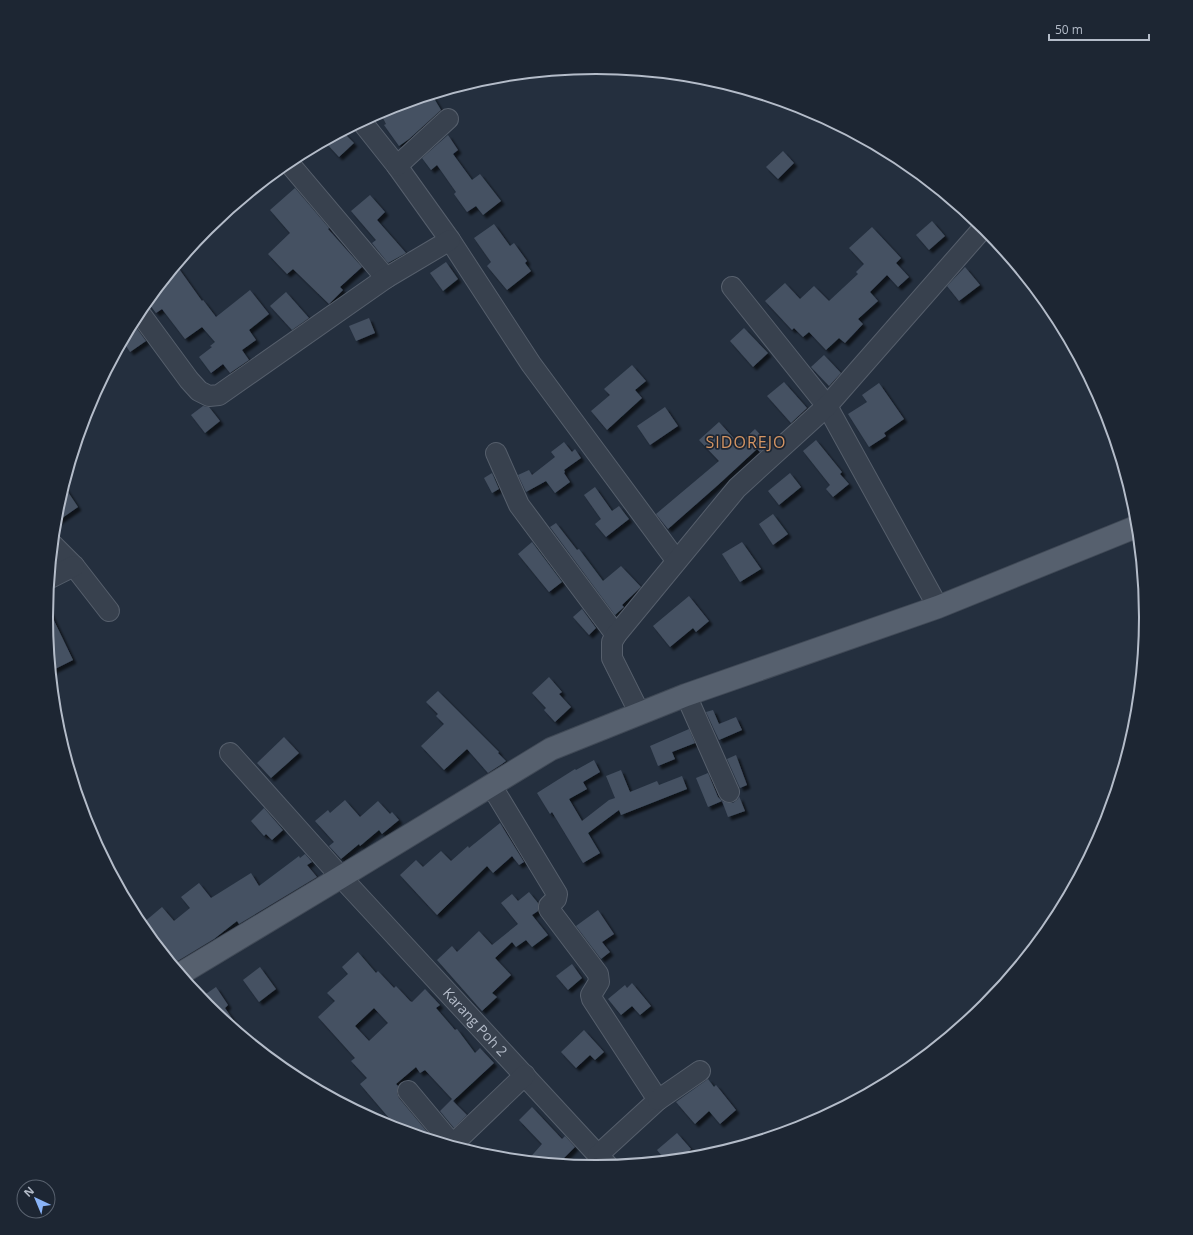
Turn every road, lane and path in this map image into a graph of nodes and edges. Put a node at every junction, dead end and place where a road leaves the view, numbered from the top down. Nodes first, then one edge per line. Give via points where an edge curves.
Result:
1 (448, 119) dead end
2 (365, 126) edge
3 (397, 166) junction
4 (293, 168) edge
5 (980, 232) edge
6 (450, 240) junction
7 (386, 278) junction
8 (732, 287) dead end
9 (144, 318) edge
10 (828, 406) junction
11 (496, 454) dead end
12 (1132, 528) edge
13 (58, 550) edge
14 (676, 560) junction
15 (74, 566) junction
16 (55, 576) edge
17 (938, 607) junction
18 (109, 611) dead end
19 (616, 635) junction
20 (686, 695) junction
21 (640, 714) junction
22 (230, 752) dead end
23 (491, 785) junction
24 (730, 792) dead end
25 (341, 877) junction
26 (184, 971) edge
27 (700, 1071) dead end
28 (525, 1075) junction
29 (408, 1091) dead end
30 (658, 1100) junction
31 (448, 1140) edge
32 (455, 1142) edge
33 (604, 1161) edge

1 - 3 street
2 - 3 street
3 - 6 street
4 - 7 street
5 - 10 street
6 - 7 street
6 - 14 street via 531,364
7 - 9 street via 219,395 209,396 199,391
8 - 10 street
10 - 14 street via 737,488
10 - 17 street
11 - 19 street via 519,505
12 - 17 main road
13 - 15 street
14 - 19 street
15 - 16 street
15 - 18 street
17 - 20 main road
19 - 21 street via 612,642 612,658
20 - 21 main road
20 - 24 street
21 - 23 main road via 551,749
22 - 25 street, Karang Poh 2
23 - 25 main road
23 - 30 street via 557,894 549,909 598,974 599,982 592,992 592,999
25 - 26 main road
25 - 28 street, Karang Poh 2
27 - 30 street
28 - 32 street
28 - 33 street, Karang Poh 2
29 - 31 street
30 - 33 street

